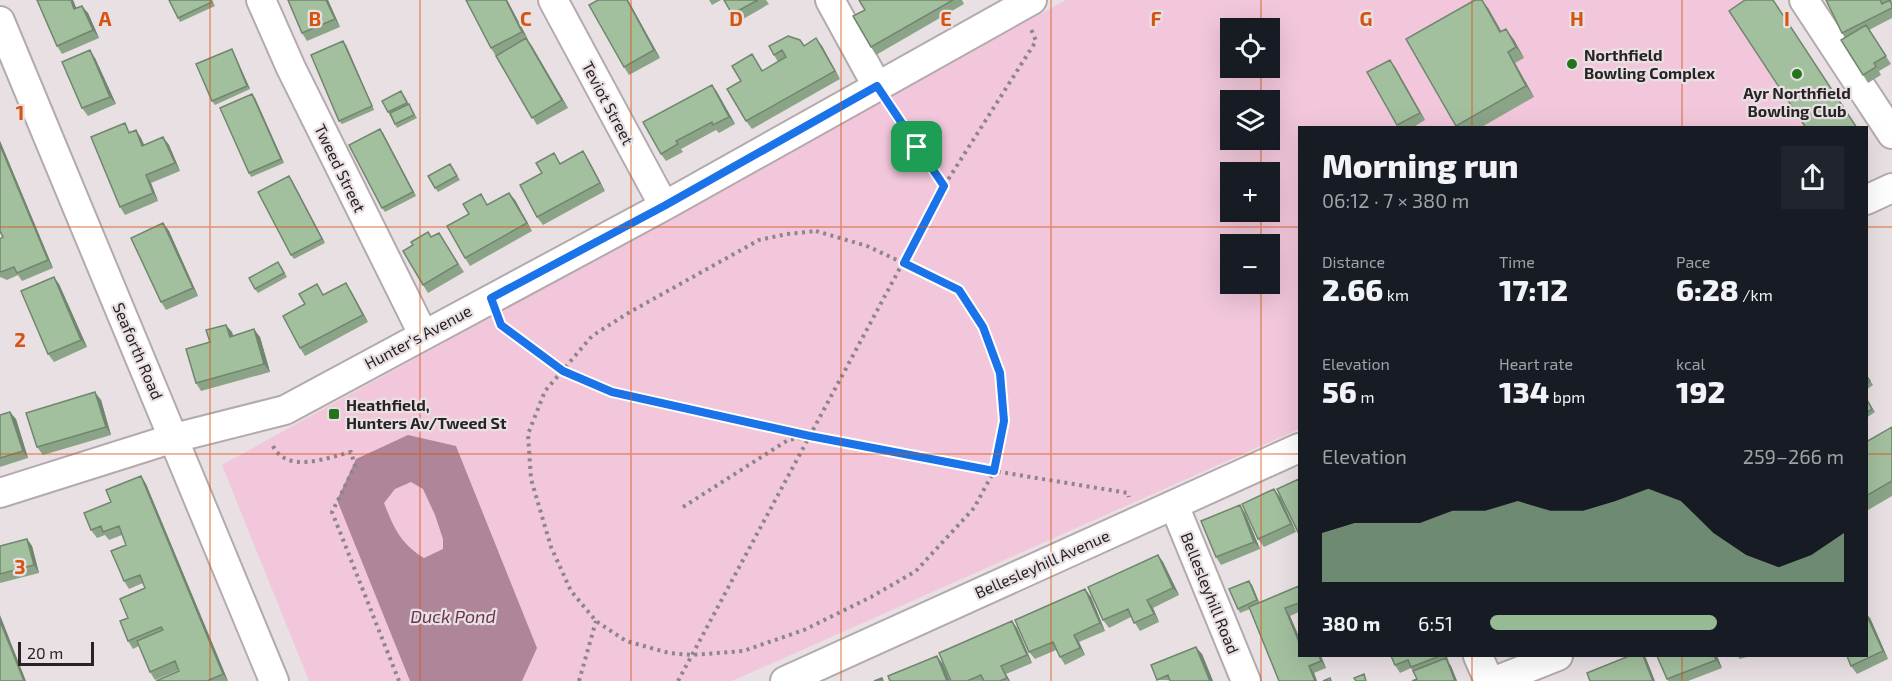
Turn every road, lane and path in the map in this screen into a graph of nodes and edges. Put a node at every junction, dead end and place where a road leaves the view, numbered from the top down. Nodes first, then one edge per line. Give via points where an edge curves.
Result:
1 (261, 0) edge
2 (553, 0) edge
3 (830, 0) edge
4 (1032, 0) edge
5 (1804, 0) edge
6 (0, 21) edge
7 (1036, 41) dead end
8 (877, 86) junction
9 (1892, 134) edge
10 (944, 186) junction
11 (1892, 188) edge
12 (1868, 199) edge
13 (664, 206) junction
14 (904, 263) junction
15 (491, 298) junction
16 (423, 334) junction
17 (563, 371) junction
18 (810, 436) junction
19 (174, 438) junction
20 (273, 446) dead end
21 (1298, 448) edge
22 (994, 471) junction
23 (0, 493) edge
24 (1174, 505) junction
25 (683, 507) dead end
26 (1139, 521) junction
27 (596, 621) junction
28 (693, 655) junction
29 (1478, 657) edge
30 (1555, 657) edge
31 (274, 681) edge
32 (399, 681) edge
33 (579, 681) edge
34 (678, 681) edge
35 (785, 681) edge
36 (1246, 681) edge
37 (1489, 681) edge
38 (1495, 681) edge

1 - 16 street, Tweed Street
2 - 13 street, Teviot Street
3 - 8 street
4 - 8 street, Hunter's Avenue
5 - 9 street
6 - 19 street, Seaforth Road
7 - 10 path
8 - 10 path
8 - 13 street, Hunter's Avenue
10 - 14 path
11 - 12 street
13 - 15 street, Hunter's Avenue
14 - 17 path via 867,246 816,231 759,240 592,336
14 - 18 path
14 - 22 path via 959,290 983,327 1000,373 1004,421
15 - 16 street, Hunter's Avenue
15 - 17 path via 501,325
16 - 19 street, Hunter's Avenue via 285,410
17 - 18 path via 612,392
17 - 27 path via 545,390 528,434 531,479 551,547 571,591
18 - 22 path
18 - 25 path via 788,440
18 - 28 path
19 - 23 street, Hunter's Avenue
19 - 31 street, Seaforth Road
20 - 32 path via 286,461 313,462 351,452 356,466 332,512
21 - 24 street, Bellesleyhill Avenue
22 - 26 path via 1128,493
22 - 28 path via 974,508 916,571 804,630 742,651
24 - 26 street, Bellesleyhill Avenue
24 - 36 street, Bellesleyhill Road
26 - 35 street, Bellesleyhill Avenue
27 - 28 path via 626,641
27 - 33 path
28 - 34 path
29 - 37 street
30 - 38 street

